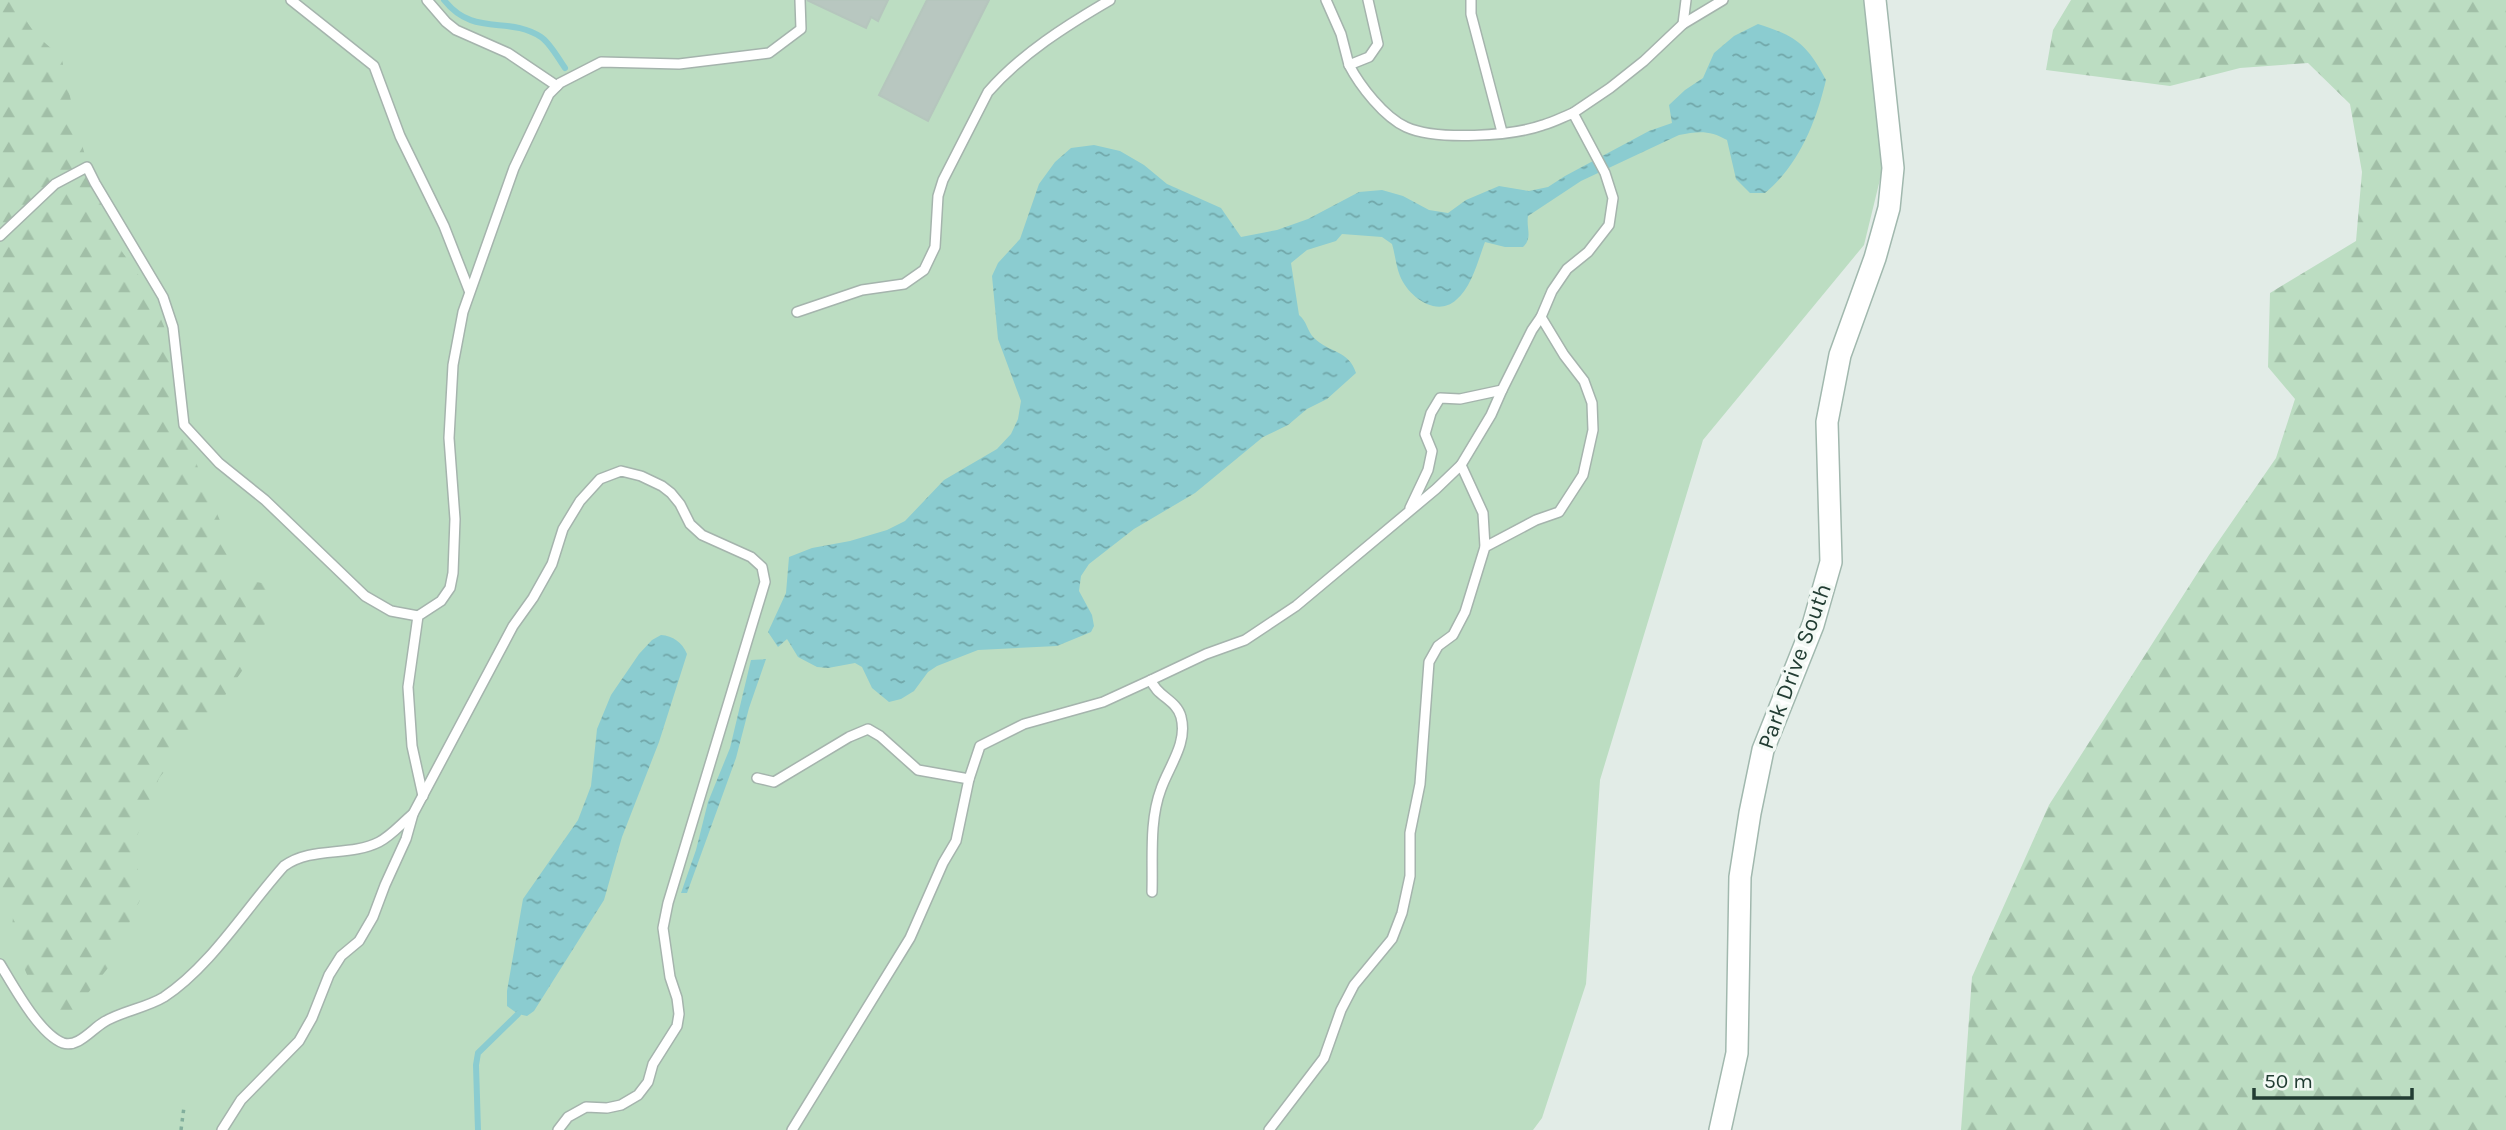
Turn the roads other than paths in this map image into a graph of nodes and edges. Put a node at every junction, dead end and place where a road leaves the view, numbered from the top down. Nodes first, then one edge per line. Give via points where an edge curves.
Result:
1 (291, 0) edge
2 (427, 0) edge
3 (800, 0) edge
4 (1110, 0) edge
5 (1326, 0) edge
6 (1368, 0) edge
7 (1471, 0) edge
8 (1686, 0) edge
9 (1723, 0) edge
10 (1875, 0) edge
11 (1683, 24) junction
12 (1349, 65) junction
13 (557, 86) junction
14 (1573, 113) junction
15 (1502, 132) junction
16 (0, 236) edge
17 (469, 290) junction
18 (797, 312) dead end
19 (1541, 317) junction
20 (1502, 390) junction
21 (1461, 465) junction
22 (1408, 513) junction
23 (1485, 547) junction
24 (418, 615) junction
25 (1151, 680) junction
26 (757, 778) dead end
27 (969, 779) junction
28 (422, 796) junction
29 (413, 814) junction
30 (1152, 892) dead end
31 (0, 964) edge
32 (222, 1130) edge
33 (558, 1130) edge
34 (792, 1130) edge
35 (1269, 1130) edge
36 (1720, 1130) edge

1 - 17 lane via 374,66
2 - 13 lane via 456,30 508,53
3 - 13 lane via 801,29 769,53 679,64 601,62
4 - 18 lane via 1042,45 988,92 943,180 935,247 924,270 904,284 862,290
5 - 12 lane
6 - 12 lane via 1378,44 1368,58
7 - 15 lane
8 - 11 lane
9 - 11 lane
10 - 36 street, Park Drive South via 1893,168 1889,208 1840,355 1827,422 1831,562 1813,625 1763,750 1750,813 1741,877 1737,1053
11 - 14 lane via 1644,61
12 - 15 lane via 1373,102 1405,127 1443,135
13 - 17 lane via 514,168
14 - 15 lane via 1542,126
14 - 19 lane via 1605,173 1613,198 1609,225 1567,270
16 - 24 lane via 55,184 88,167 163,297 173,327 184,425 219,463 265,500 365,596 391,611
17 - 24 lane via 456,340 449,438 455,519 453,573 450,589 441,601
19 - 20 lane
19 - 23 lane via 1584,381 1592,403 1593,430 1583,475 1559,512
20 - 21 lane
20 - 22 lane via 1460,399 1440,398 1425,434 1432,451 1428,470
21 - 22 lane
21 - 23 lane via 1483,513
22 - 25 lane via 1296,606 1245,640
23 - 35 lane via 1465,612 1429,662 1420,784 1402,913 1392,939 1340,1010 1324,1058
24 - 28 lane via 408,687 412,746
25 - 27 lane via 1103,702 1024,724 980,746
25 - 30 lane via 1181,716 1182,739 1153,822
26 - 27 lane via 774,782 868,729 918,770
27 - 34 lane via 956,841 910,938
28 - 29 lane
28 - 33 lane via 513,626 552,564 563,529 600,479 621,471 662,486 702,535 751,556 762,567 765,582 757,613 663,928 677,998 677,1026 638,1095 621,1105 586,1107 568,1117
29 - 31 lane via 380,841 296,857 179,986 106,1021 75,1044 51,1035
29 - 32 lane via 373,917 329,975 299,1041 241,1100

